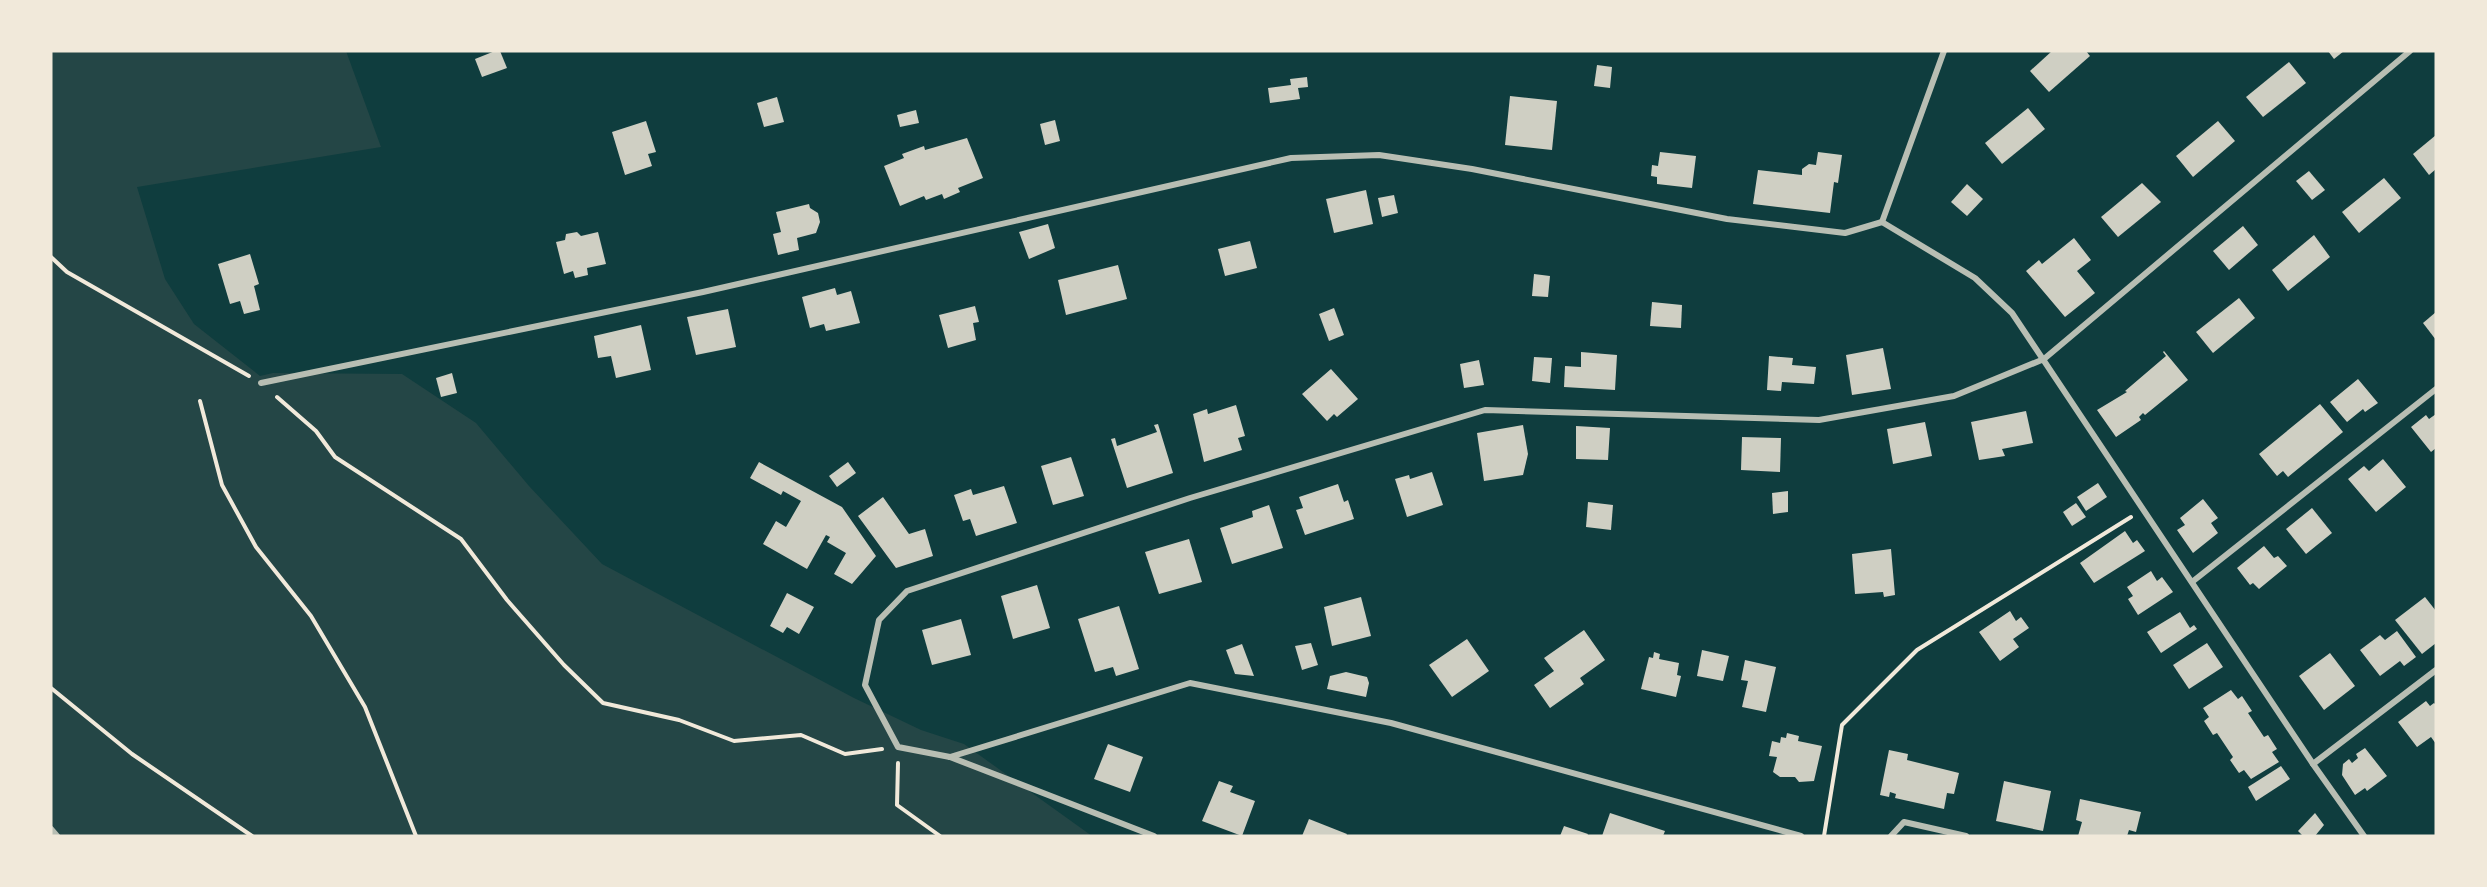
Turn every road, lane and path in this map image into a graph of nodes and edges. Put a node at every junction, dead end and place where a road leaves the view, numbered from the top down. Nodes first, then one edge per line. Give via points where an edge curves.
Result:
1 (1944, 51) edge
2 (2410, 51) edge
3 (1882, 222) junction
4 (51, 257) edge
5 (2044, 359) junction
6 (261, 383) junction
7 (2436, 389) edge
8 (200, 401) dead end
9 (2143, 510) junction
10 (2192, 582) junction
11 (2436, 670) edge
12 (51, 688) edge
13 (898, 747) junction
14 (950, 757) junction
15 (2313, 764) junction
16 (51, 829) edge
17 (57, 836) edge
18 (252, 836) edge
19 (416, 836) edge
20 (940, 836) edge
21 (1154, 836) edge
22 (1801, 836) edge
23 (1824, 836) edge
24 (1891, 836) edge
25 (1966, 836) edge
26 (2364, 836) edge

1 - 3 street
2 - 5 street
3 - 5 street via 1975,279 2012,313
3 - 6 street via 1845,233 1727,219 1472,169 1379,155 1292,158 714,289
4 - 6 path via 67,272
5 - 9 street
5 - 13 street via 1954,396 1820,420 1485,410 1190,498 907,591 879,620 865,685
6 - 13 path via 316,431 334,457 461,539 521,617 603,703 679,720 734,741 801,735 845,754
7 - 10 street
8 - 19 path via 222,485 256,547 310,616 365,707
9 - 10 street
9 - 23 path via 1917,650 1842,725
10 - 15 street
11 - 15 street
12 - 18 path via 132,754
13 - 14 street
13 - 20 path via 897,805
14 - 21 street
14 - 22 street via 1190,683 1391,723
15 - 26 street
16 - 17 street
24 - 25 street via 1904,822

